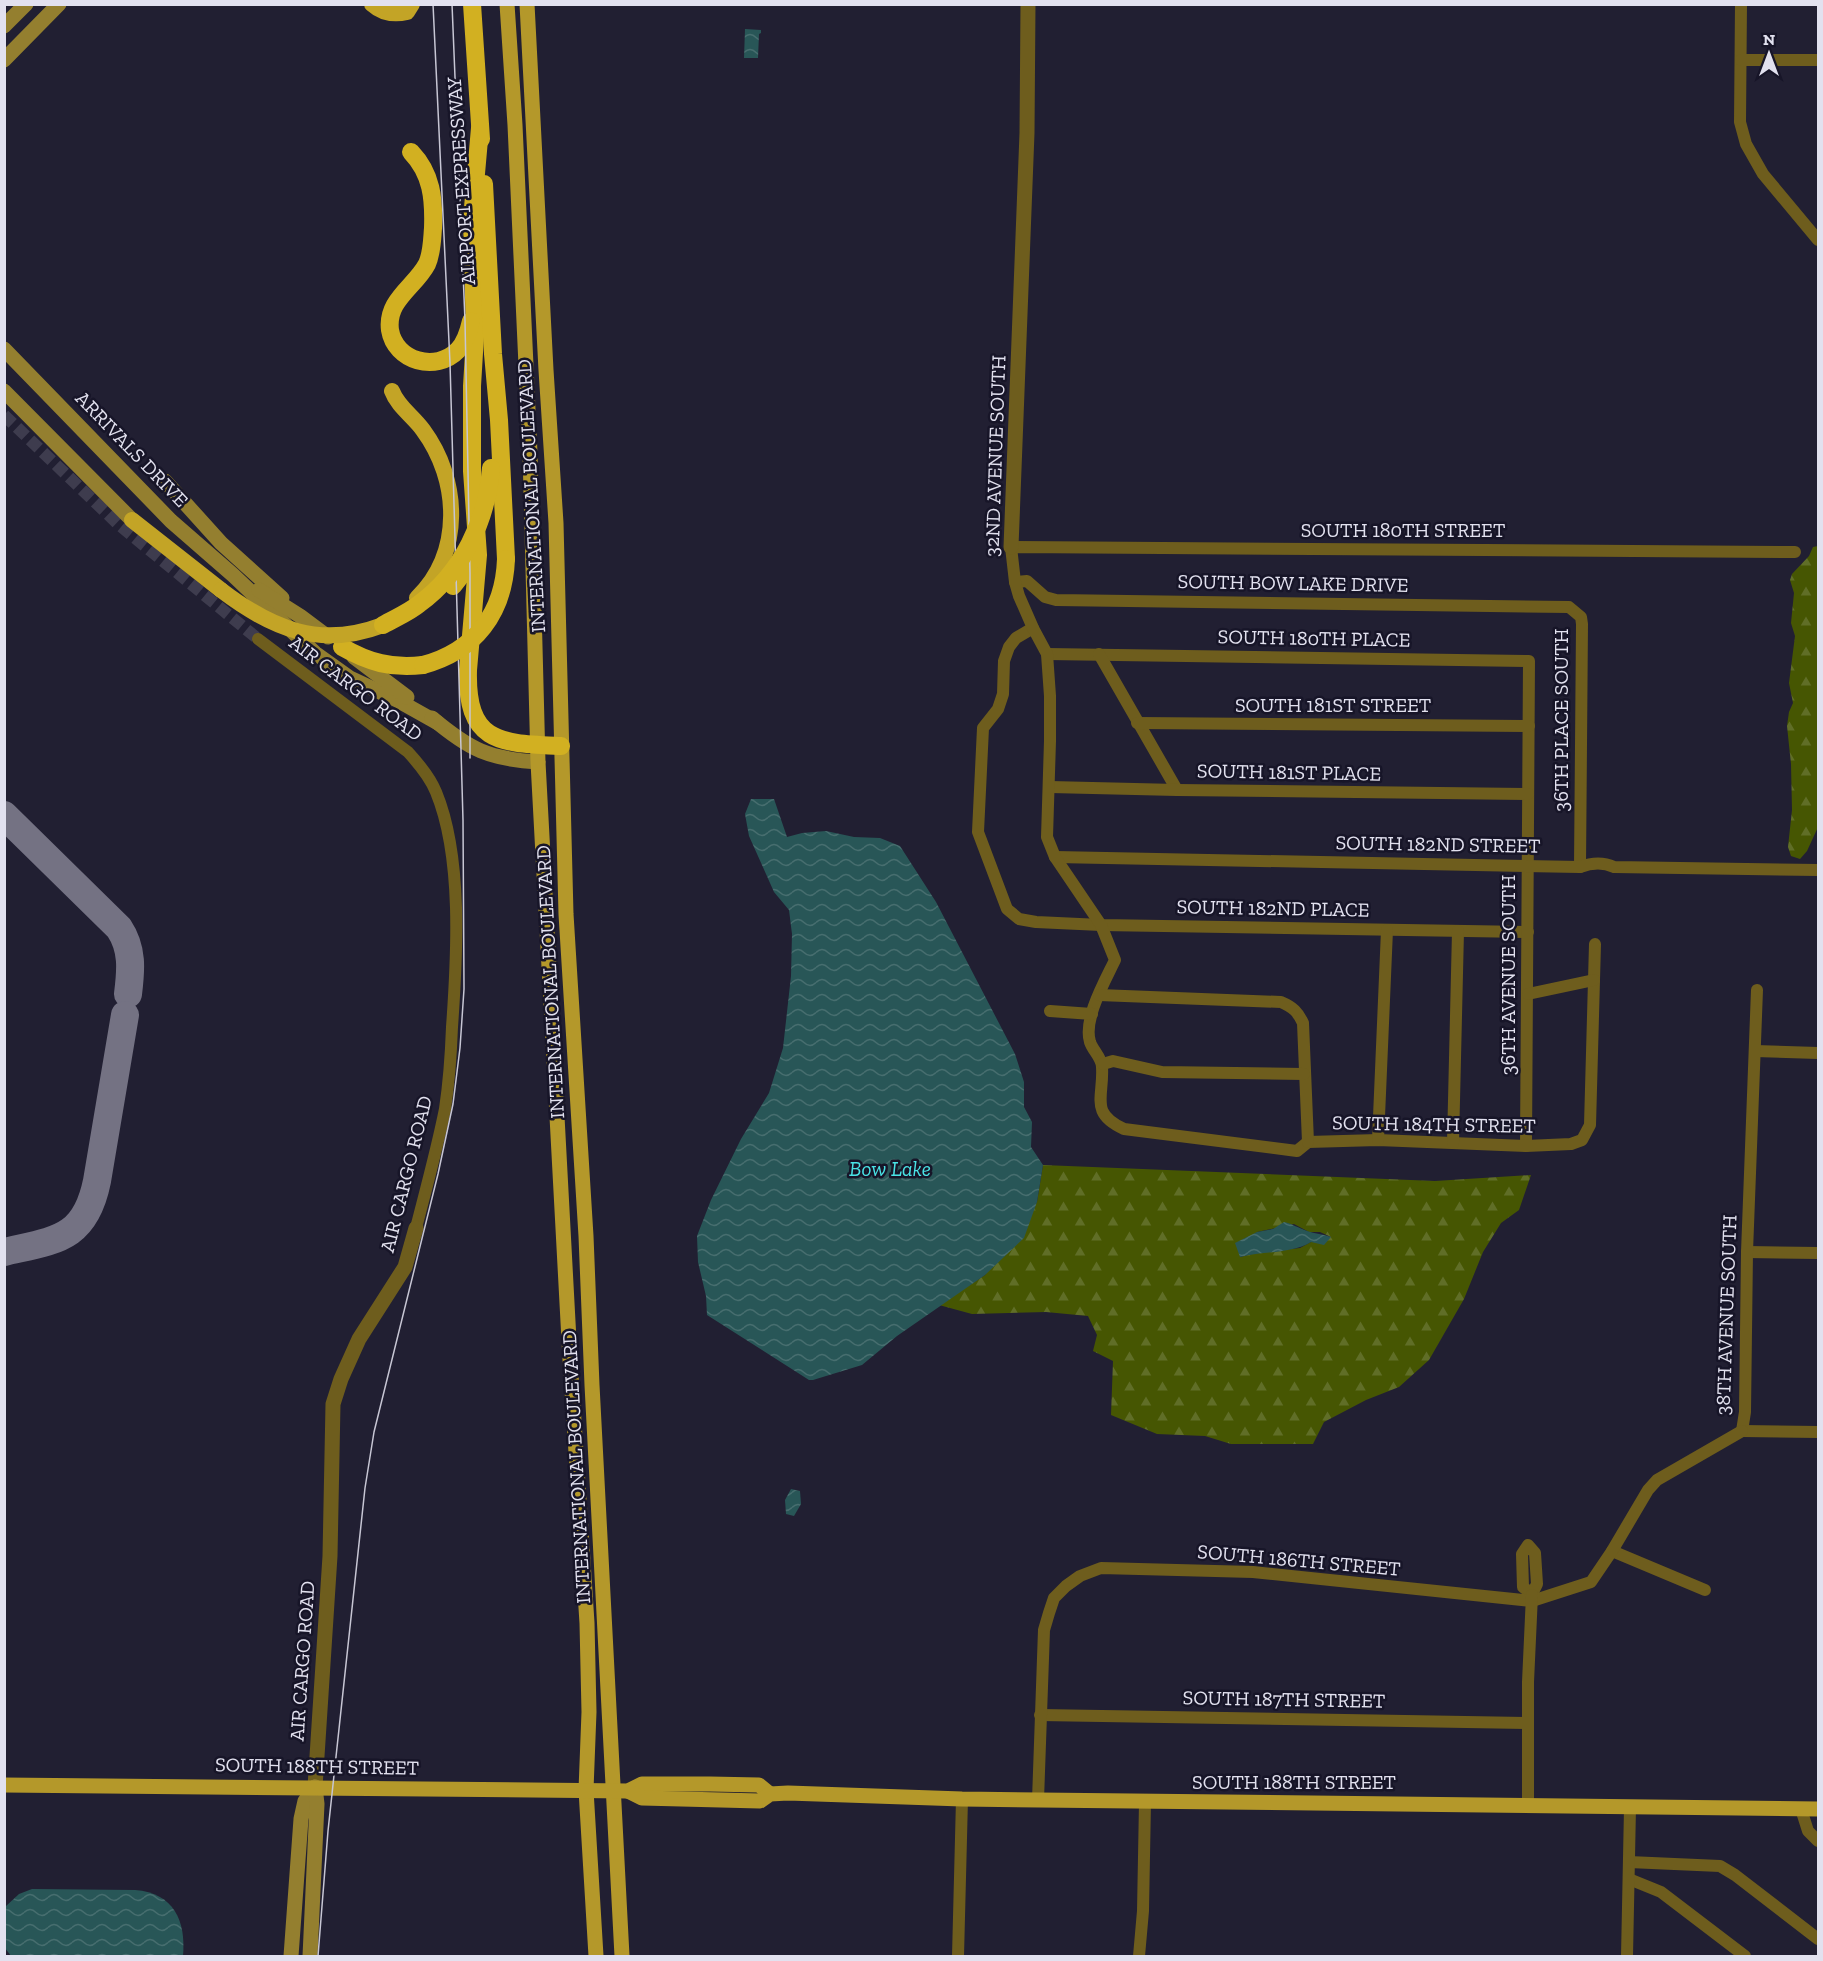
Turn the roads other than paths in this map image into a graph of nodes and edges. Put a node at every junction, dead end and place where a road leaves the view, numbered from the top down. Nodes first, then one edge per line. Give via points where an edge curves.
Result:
1 (26, 4) edge
2 (59, 4) edge
3 (372, 4) edge
4 (412, 4) edge
5 (472, 4) edge
6 (507, 4) edge
7 (527, 4) edge
8 (1028, 4) edge
9 (1741, 4) edge
10 (4, 26) edge
11 (4, 60) edge
12 (1741, 60) junction
13 (1818, 60) edge
14 (515, 125) junction
15 (480, 128) junction
16 (534, 149) junction
17 (411, 152) dead end
18 (518, 196) junction
19 (1818, 240) edge
20 (475, 300) junction
21 (4, 349) edge
22 (493, 354) junction
23 (4, 391) edge
24 (392, 391) dead end
25 (165, 481) dead end
26 (132, 520) joint
27 (477, 544) junction
28 (1011, 547) junction
29 (1795, 552) dead end
30 (233, 574) junction
31 (1015, 582) junction
32 (453, 586) dead end
33 (1575, 611) joint
34 (300, 616) junction
35 (383, 625) junction
36 (1033, 628) junction
37 (258, 639) tunnel mouth
38 (342, 647) junction
39 (1047, 654) junction
40 (1099, 654) junction
41 (1529, 661) joint
42 (438, 723) junction
43 (1137, 723) junction
44 (1529, 726) junction
45 (538, 753) junction
46 (561, 754) junction
47 (1050, 787) junction
48 (1177, 790) junction
49 (1528, 794) junction
50 (1055, 857) junction
51 (1528, 864) junction
52 (1580, 867) junction
53 (1818, 870) edge
54 (1101, 925) junction
55 (1387, 930) junction
56 (1458, 931) junction
57 (1528, 933) junction
58 (1595, 944) dead end
59 (1594, 980) junction
60 (1757, 990) dead end
61 (1528, 994) junction
62 (1099, 995) junction
63 (1050, 1011) dead end
64 (1092, 1014) junction
65 (1755, 1051) junction
66 (1818, 1053) edge
67 (1103, 1064) junction
68 (1304, 1074) junction
69 (1378, 1140) junction
70 (1308, 1142) junction
71 (1453, 1143) junction
72 (1526, 1146) junction
73 (416, 1228) joint
74 (1747, 1252) junction
75 (1818, 1254) edge
76 (1742, 1431) junction
77 (1818, 1432) edge
78 (1612, 1551) junction
79 (1705, 1590) dead end
80 (1532, 1597) junction
81 (1040, 1715) junction
82 (1528, 1723) junction
83 (4, 1785) edge
84 (315, 1787) junction
85 (586, 1790) junction
86 (621, 1791) junction
87 (962, 1799) junction
88 (1038, 1800) junction
89 (1145, 1802) junction
90 (1528, 1806) junction
91 (1630, 1808) junction
92 (1801, 1809) junction
93 (1818, 1809) edge
94 (1818, 1841) edge
95 (1629, 1862) junction
96 (1629, 1879) junction
97 (1818, 1939) edge
98 (291, 1956) edge
99 (310, 1956) edge
100 (596, 1956) edge
101 (622, 1956) edge
102 (958, 1956) edge
103 (1139, 1956) edge
104 (1627, 1956) edge
105 (1745, 1956) edge

1 - 10 main road
2 - 11 main road
3 - 4 highway via 385,12 397,13 407,12
5 - 15 highway, AIRPORT EXPRESSWAY
6 - 14 main road, INTERNATIONAL BOULEVARD
7 - 16 main road, INTERNATIONAL BOULEVARD
8 - 28 street, 32ND AVENUE SOUTH via 1027,133
9 - 12 street
12 - 13 street
12 - 19 street via 1740,122 1746,144 1763,174
14 - 16 main road via 524,145
14 - 18 main road, INTERNATIONAL BOULEVARD
15 - 20 highway via 472,219
15 - 22 highway, AIRPORT EXPRESSWAY
16 - 18 main road via 526,153
16 - 46 main road, INTERNATIONAL BOULEVARD via 556,523
17 - 20 highway via 426,172 432,191 432,240 426,264 394,305 392,337 402,352 416,360 444,359 461,347
18 - 45 main road, INTERNATIONAL BOULEVARD
20 - 27 highway via 472,471
21 - 30 main road, ARRIVALS DRIVE via 164,513
22 - 35 highway, bridge via 491,468 479,522 457,564 438,588 418,606
22 - 38 highway, bridge via 506,560 502,591 489,620 455,652 423,664 382,664
23 - 26 main road
24 - 35 highway, bridge via 395,401 423,430 441,463 450,494 452,522 436,573 418,597
25 - 34 main road via 221,543
26 - 35 highway, bridge via 221,590 270,621 307,634 345,635
27 - 32 highway via 473,559
27 - 45 highway via 468,670 474,714 482,728 495,738
28 - 29 street, SOUTH 180TH STREET
28 - 31 street, 32ND AVENUE SOUTH
30 - 34 main road, ARRIVALS DRIVE
30 - 42 main road, ARRIVALS DRIVE via 333,668
31 - 33 street, SOUTH BOW LAKE DRIVE via 1027,581 1045,597 1056,600 1560,606
31 - 36 street, 32ND AVENUE SOUTH
33 - 52 street, 36TH PLACE SOUTH via 1582,624
34 - 38 main road, ARRIVALS DRIVE
36 - 39 street, 32ND AVENUE SOUTH
36 - 54 street, SOUTH 182ND PLACE via 1008,647 1003,694 984,728 978,832 1007,909 1019,918 1036,922
37 - 73 street, AIR CARGO ROAD via 408,752 435,790 446,822 452,850 456,934 451,1053 442,1119
38 - 42 main road, ARRIVALS DRIVE
39 - 40 street, SOUTH 180TH PLACE
39 - 47 street, 32ND AVENUE SOUTH
40 - 41 street, SOUTH 180TH PLACE
40 - 43 street
41 - 44 street, 36TH AVENUE SOUTH
42 - 45 main road, ARRIVALS DRIVE via 490,756 508,760
43 - 44 street, SOUTH 181ST STREET
43 - 48 street
44 - 49 street, 36TH AVENUE SOUTH
45 - 46 highway
45 - 85 main road, INTERNATIONAL BOULEVARD via 587,1623
46 - 86 main road, INTERNATIONAL BOULEVARD via 592,1385
47 - 48 street, SOUTH 181ST PLACE
47 - 50 street, 32ND AVENUE SOUTH via 1047,837
48 - 49 street, SOUTH 181ST PLACE
49 - 51 street, 36TH AVENUE SOUTH
50 - 51 street, SOUTH 182ND STREET
50 - 54 street, 32ND AVENUE SOUTH
51 - 52 street, SOUTH 182ND STREET
51 - 57 street, 36TH AVENUE SOUTH
52 - 53 street, SOUTH 182ND STREET via 1606,872 1614,867
54 - 55 street, SOUTH 182ND PLACE
54 - 62 street, 32ND AVENUE SOUTH via 1115,960
55 - 56 street, SOUTH 182ND PLACE
55 - 69 street
56 - 57 street, SOUTH 182ND PLACE
56 - 71 street
57 - 61 street, 36TH AVENUE SOUTH
58 - 59 street
59 - 61 street
59 - 72 street, SOUTH 184TH STREET via 1590,1125 1582,1140 1571,1144
60 - 65 street, 38TH AVENUE SOUTH
61 - 72 street, 36TH AVENUE SOUTH
62 - 64 street, 32ND AVENUE SOUTH
62 - 68 street via 1281,1002 1298,1012 1303,1023
63 - 64 street
64 - 67 street, 32ND AVENUE SOUTH via 1090,1042
65 - 66 street
65 - 74 street, 38TH AVENUE SOUTH
67 - 68 street via 1113,1062 1162,1072
67 - 70 street, SOUTH 184TH STREET via 1102,1114 1124,1129 1297,1152
68 - 70 street
69 - 70 street, SOUTH 184TH STREET
69 - 71 street, SOUTH 184TH STREET
71 - 72 street, SOUTH 184TH STREET
73 - 84 street, AIR CARGO ROAD via 405,1267 359,1339 333,1404 330,1556
74 - 75 street
74 - 76 street, 38TH AVENUE SOUTH
76 - 77 street
76 - 78 street, 38TH AVENUE SOUTH via 1657,1480
78 - 79 street
78 - 80 street, 38TH AVENUE SOUTH via 1591,1582
80 - 81 street, SOUTH 186TH STREET via 1252,1572 1101,1568 1080,1576 1054,1598 1044,1630
80 - 82 street
81 - 82 street, SOUTH 187TH STREET
81 - 88 street
82 - 90 street
83 - 84 main road, SOUTH 188TH STREET
84 - 85 main road, SOUTH 188TH STREET
84 - 98 main road via 305,1801 301,1819
84 - 99 main road
85 - 86 main road, SOUTH 188TH STREET
85 - 100 main road, INTERNATIONAL BOULEVARD
86 - 87 main road, SOUTH 188TH STREET via 642,1784 759,1785 770,1794
86 - 101 main road, INTERNATIONAL BOULEVARD
87 - 88 main road, SOUTH 188TH STREET
87 - 102 street
88 - 89 main road, SOUTH 188TH STREET
89 - 90 main road, SOUTH 188TH STREET
89 - 103 street
90 - 91 main road, SOUTH 188TH STREET
91 - 92 main road, SOUTH 188TH STREET
91 - 95 street
92 - 93 main road, SOUTH 188TH STREET
92 - 94 street via 1808,1831
95 - 96 street
95 - 97 street via 1720,1866
96 - 104 street
96 - 105 street via 1661,1892

